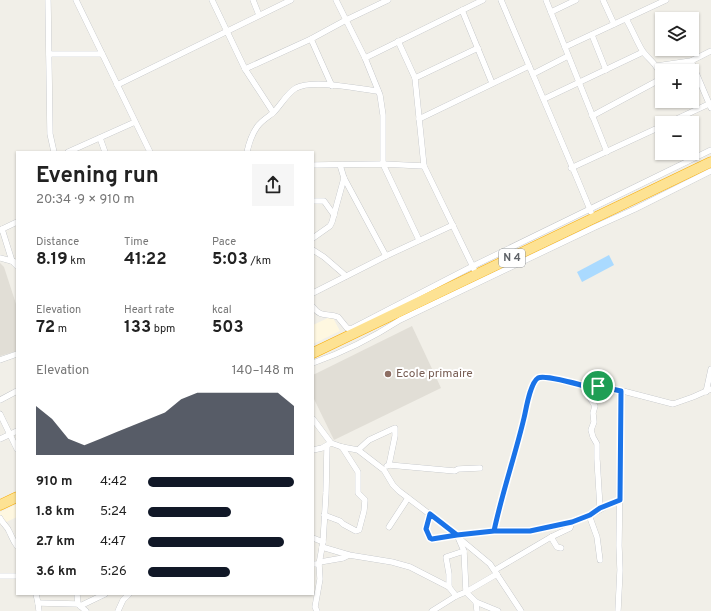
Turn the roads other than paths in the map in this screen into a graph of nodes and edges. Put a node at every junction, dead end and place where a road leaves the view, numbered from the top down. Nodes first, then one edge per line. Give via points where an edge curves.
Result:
1 (48, 0) edge
2 (76, 0) edge
3 (212, 0) edge
4 (253, 0) edge
5 (291, 0) edge
6 (336, 0) edge
7 (388, 0) edge
8 (483, 0) edge
9 (501, 0) edge
10 (546, 0) edge
11 (576, 0) edge
12 (603, 0) edge
13 (663, 1) edge
14 (462, 10) junction
15 (551, 12) junction
16 (260, 15) junction
17 (626, 19) junction
18 (346, 20) junction
19 (614, 24) junction
20 (226, 31) junction
21 (592, 35) junction
22 (311, 39) junction
23 (398, 41) junction
24 (565, 47) junction
25 (478, 48) junction
26 (711, 51) edge
27 (643, 52) junction
28 (49, 54) junction
29 (102, 54) junction
30 (568, 56) junction
31 (365, 58) junction
32 (691, 61) junction
33 (670, 64) edge
34 (655, 65) edge
35 (529, 66) junction
36 (245, 69) junction
37 (606, 70) junction
38 (533, 74) junction
39 (415, 78) junction
40 (492, 83) junction
41 (579, 83) junction
42 (655, 83) edge
43 (117, 85) junction
44 (332, 86) junction
45 (378, 91) junction
46 (544, 99) junction
47 (710, 105) edge
48 (274, 112) junction
49 (592, 116) junction
50 (684, 116) edge
51 (419, 119) junction
52 (135, 122) junction
53 (655, 129) edge
54 (100, 138) junction
55 (711, 150) edge
56 (54, 151) edge
57 (70, 151) edge
58 (105, 151) edge
59 (150, 151) edge
60 (247, 151) edge
61 (607, 152) junction
62 (711, 162) edge
63 (382, 164) junction
64 (314, 165) edge
65 (340, 165) junction
66 (424, 166) junction
67 (572, 168) junction
68 (711, 172) edge
69 (344, 178) junction
70 (314, 201) edge
71 (591, 214) junction
72 (334, 215) junction
73 (16, 222) edge
74 (453, 225) junction
75 (1, 230) edge
76 (314, 237) edge
77 (419, 240) junction
78 (314, 251) edge
79 (386, 256) junction
80 (0, 258) edge
81 (15, 264) edge
82 (475, 270) junction
83 (346, 276) junction
84 (314, 292) edge
85 (314, 308) edge
86 (314, 352) edge
87 (16, 354) edge
88 (0, 360) edge
89 (314, 363) edge
90 (711, 369) edge
91 (589, 388) junction
92 (708, 390) edge
93 (621, 391) junction
94 (16, 392) edge
95 (0, 400) edge
96 (0, 414) edge
97 (314, 421) edge
98 (16, 431) edge
99 (10, 434) junction
100 (0, 439) edge
101 (329, 445) junction
102 (16, 447) edge
103 (342, 447) junction
104 (314, 450) edge
105 (358, 450) junction
106 (389, 465) junction
107 (480, 468) dead end
108 (384, 470) junction
109 (16, 497) edge
110 (408, 498) junction
111 (620, 500) junction
112 (0, 505) edge
113 (600, 508) junction
114 (430, 514) junction
115 (324, 515) junction
116 (590, 515) junction
117 (0, 518) edge
118 (572, 522) junction
119 (389, 527) dead end
120 (494, 531) junction
121 (458, 536) junction
122 (551, 537) junction
123 (314, 539) edge
124 (16, 544) edge
125 (322, 545) junction
126 (561, 548) dead end
127 (464, 551) junction
128 (349, 555) junction
129 (600, 560) dead end
130 (317, 563) edge
131 (496, 572) junction
132 (0, 576) edge
133 (16, 576) edge
134 (449, 587) junction
135 (466, 592) junction
136 (36, 595) edge
137 (77, 595) edge
138 (103, 595) edge
139 (125, 595) edge
140 (456, 596) junction
141 (476, 602) junction
142 (38, 603) junction
143 (79, 606) edge
144 (39, 611) edge
145 (86, 611) edge
146 (118, 611) edge
147 (317, 611) edge
148 (432, 611) edge
149 (477, 611) edge
150 (498, 611) edge
151 (521, 611) edge
152 (618, 611) edge

1 - 28 street
2 - 29 street
3 - 20 street
4 - 16 street
5 - 16 street
6 - 18 street
7 - 18 street
8 - 14 street
9 - 35 street
10 - 15 street
11 - 15 street
12 - 19 street
13 - 17 street
14 - 23 street
14 - 25 street
15 - 24 street
16 - 20 street
17 - 19 street
17 - 27 street
18 - 22 street
18 - 31 street
19 - 21 street
20 - 36 street
20 - 43 street
21 - 24 street
21 - 37 street
22 - 36 street
22 - 44 street
23 - 31 street
23 - 39 street
24 - 30 street
25 - 39 street
25 - 40 street
26 - 32 street
27 - 34 street
27 - 37 street
28 - 29 street
28 - 56 street via 50,134
29 - 43 street
30 - 38 street
30 - 41 street
31 - 45 street
32 - 33 street
32 - 47 street
35 - 38 street
35 - 40 street
36 - 48 street
37 - 41 street
38 - 46 street
39 - 51 street
40 - 51 street
41 - 46 street
41 - 49 street
42 - 49 street
43 - 52 street
44 - 45 street
44 - 48 street via 310,85 296,88
45 - 63 street via 383,115
46 - 67 street
47 - 50 street
48 - 60 street via 258,126
49 - 61 street
51 - 66 street
52 - 54 street
52 - 59 street
53 - 61 street
54 - 57 street
54 - 58 street
55 - 71 street
61 - 67 street
62 - 71 highway, N 4
63 - 65 street
63 - 66 street
63 - 77 street
64 - 65 street
65 - 69 street
66 - 74 street
67 - 71 street
68 - 89 street via 400,320 335,355
69 - 72 street
69 - 79 street
70 - 72 street via 324,201
71 - 82 highway, N 4
72 - 76 street via 330,226
73 - 75 street
74 - 77 street
74 - 82 street
75 - 81 street
77 - 79 street
78 - 83 street
79 - 83 street
80 - 81 street
82 - 85 street via 351,329 338,317 321,315
82 - 86 highway, N 4
83 - 84 street
87 - 88 street
90 - 92 street
91 - 93 street via 596,389 600,386
91 - 113 street via 590,398 595,406 591,430 597,444
91 - 120 street via 547,378 540,378 534,382
92 - 93 street via 673,404
93 - 111 street
94 - 95 street
96 - 99 street
97 - 101 street
98 - 99 street
99 - 100 street
99 - 102 street
101 - 103 street
101 - 104 street
101 - 115 street
103 - 105 street
103 - 115 street via 357,470 358,493 365,500 359,530 356,531
105 - 106 street via 369,440 395,428
105 - 108 street
106 - 107 street via 455,471
106 - 108 street
108 - 110 street via 393,485
109 - 112 highway
110 - 114 street
110 - 119 street
111 - 113 street
111 - 152 street
113 - 116 street
114 - 121 street
114 - 121 street via 426,529 430,538
115 - 125 street
116 - 118 street
116 - 129 street via 597,537
117 - 124 street
118 - 120 street via 530,531
118 - 122 street via 570,528
120 - 121 street
121 - 127 street
121 - 131 street
122 - 126 street via 557,547
122 - 131 street
123 - 125 street
125 - 128 street
125 - 130 street
127 - 134 street via 446,557
127 - 135 street
128 - 130 street
128 - 134 street via 401,564
130 - 147 street via 320,579 315,607
131 - 135 street
131 - 151 street
132 - 133 street
134 - 140 street
135 - 140 street
135 - 141 street
136 - 142 street
137 - 143 street
138 - 143 street
139 - 146 street
140 - 148 street
141 - 149 street
141 - 150 street
142 - 143 street
142 - 144 street
143 - 145 street

